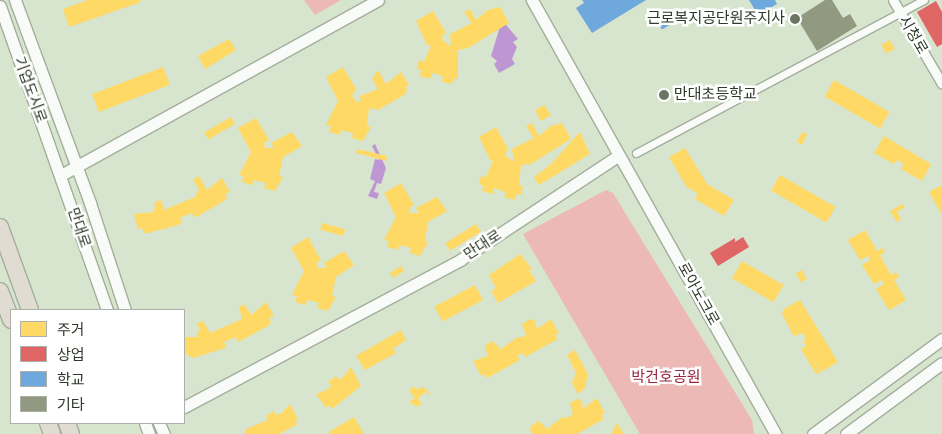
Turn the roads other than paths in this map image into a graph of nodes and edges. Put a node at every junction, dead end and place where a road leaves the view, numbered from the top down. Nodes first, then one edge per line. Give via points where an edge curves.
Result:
1 (15, 0) edge
2 (378, 0) edge
3 (532, 0) edge
4 (893, 0) edge
5 (924, 0) edge
6 (0, 6) edge
7 (900, 13) junction
8 (938, 68) edge
9 (942, 84) edge
10 (636, 153) dead end
11 (618, 156) junction
12 (77, 168) junction
13 (61, 175) junction
14 (0, 226) edge
15 (0, 291) edge
16 (30, 309) edge
17 (107, 309) edge
18 (125, 309) edge
19 (10, 317) edge
20 (942, 339) edge
21 (942, 363) edge
22 (185, 406) edge
23 (776, 434) edge
24 (813, 434) edge
25 (846, 434) edge

1 - 12 street, 기업도시로
2 - 12 street
3 - 11 street
4 - 7 street, 시청로
5 - 7 street
6 - 13 street, 기업도시로
7 - 8 street, 시청로
7 - 10 street
8 - 9 street, 시청로
11 - 22 street, 만대로 via 460,260
11 - 23 street, 로아노크로
12 - 13 street
12 - 18 street, 만대로
13 - 17 street, 만대로
14 - 16 highway
15 - 19 highway
20 - 24 street
21 - 25 street

